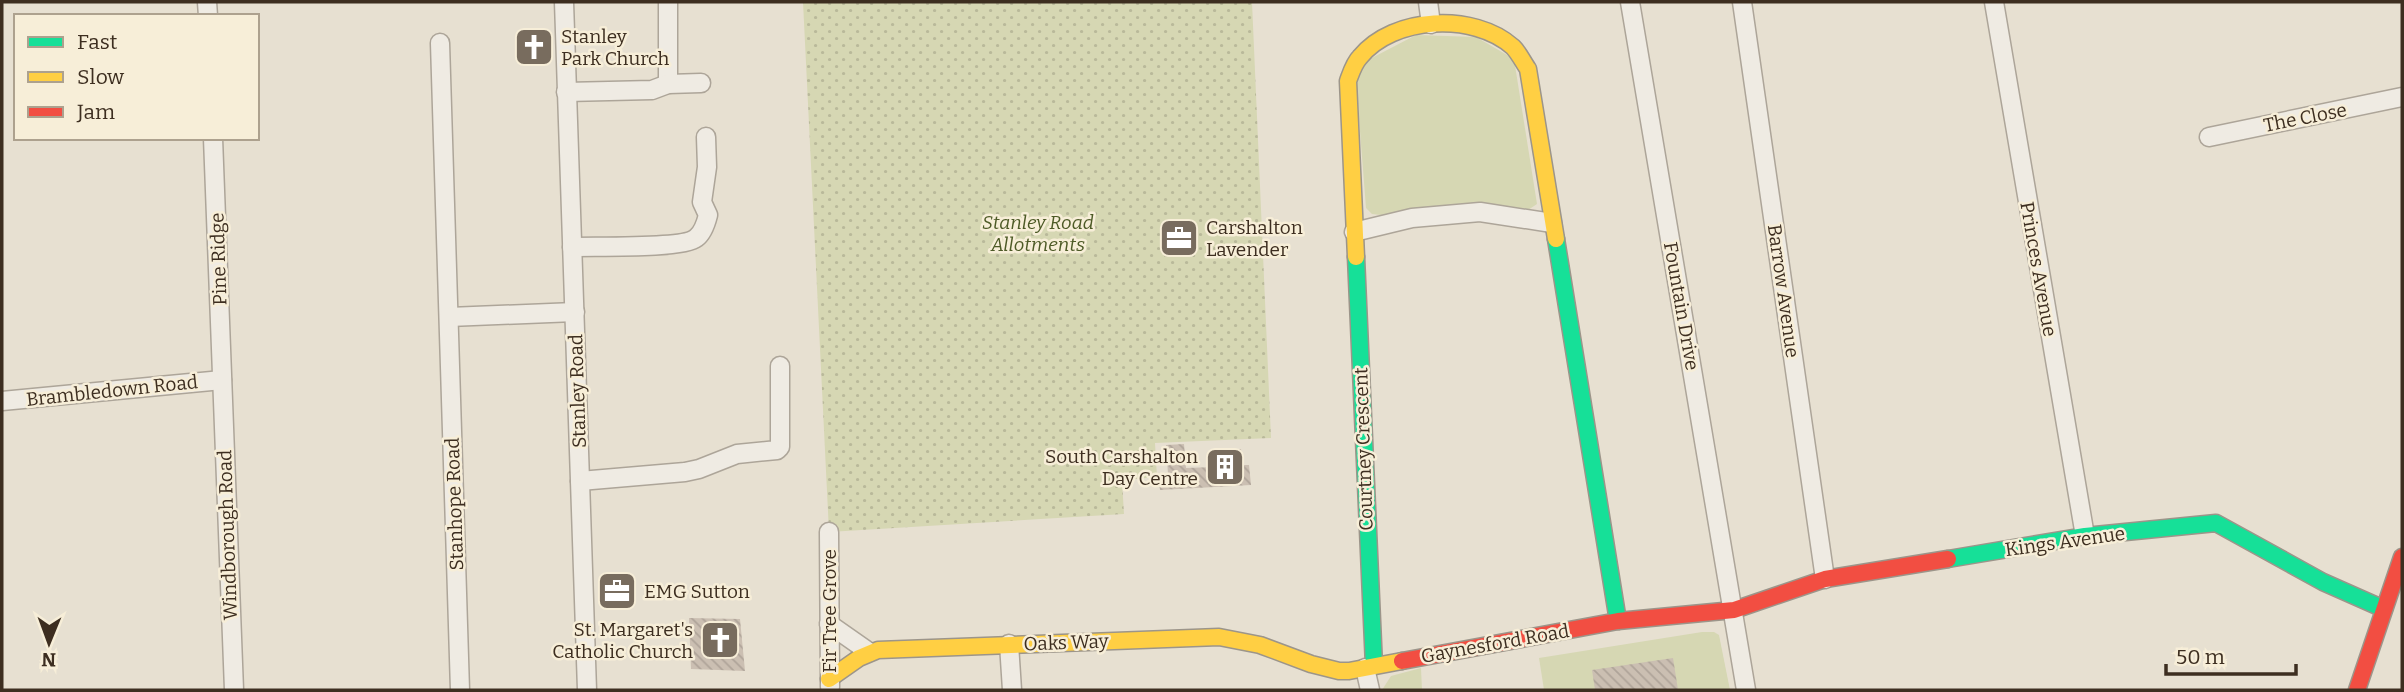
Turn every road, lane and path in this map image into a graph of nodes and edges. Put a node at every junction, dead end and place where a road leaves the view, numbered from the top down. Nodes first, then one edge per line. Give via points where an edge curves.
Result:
1 (564, 2) edge
2 (668, 2) edge
3 (1429, 2) edge
4 (1630, 2) edge
5 (1742, 2) edge
6 (1994, 2) edge
7 (1431, 24) junction
8 (440, 43) dead end
9 (701, 83) dead end
10 (668, 84) junction
11 (566, 92) junction
12 (2402, 97) edge
13 (2208, 136) dead end
14 (705, 137) dead end
15 (213, 140) edge
16 (1552, 223) junction
17 (1354, 232) junction
18 (572, 247) junction
19 (575, 312) junction
20 (449, 317) junction
21 (780, 366) dead end
22 (222, 380) junction
23 (2, 401) edge
24 (580, 481) junction
25 (829, 532) dead end
26 (2085, 536) junction
27 (2402, 557) edge
28 (1825, 579) junction
29 (2384, 609) junction
30 (1734, 610) junction
31 (1618, 621) junction
32 (829, 624) junction
33 (1009, 644) junction
34 (1262, 645) joint
35 (869, 652) junction
36 (1369, 667) junction
37 (830, 685) edge
38 (234, 690) edge
39 (460, 690) edge
40 (587, 690) edge
41 (1012, 690) edge
42 (1370, 690) edge
43 (1746, 690) edge
44 (2357, 690) edge

1 - 11 street, Stanley Road
2 - 10 street
3 - 7 street
4 - 30 street, Fountain Drive
5 - 28 street, Barrow Avenue
6 - 26 street, Princes Avenue
7 - 16 street, Courtney Crescent via 1460,24 1490,33 1510,44 1524,61
7 - 17 street, Courtney Crescent via 1372,45 1350,69 1347,92
8 - 20 street, Stanhope Road
9 - 10 street
10 - 11 street via 652,90
11 - 18 street, Stanley Road
12 - 13 street, The Close
14 - 18 street via 702,202 708,215 699,236 675,244
15 - 22 street, Pine Ridge
16 - 17 street via 1498,214 1449,214
16 - 31 street, Courtney Crescent
17 - 36 street, Courtney Crescent
18 - 19 street, Stanley Road
19 - 20 street
19 - 24 street, Stanley Road
20 - 39 street, Stanhope Road
21 - 24 street via 777,450 737,454 699,470
22 - 23 street, Brambledown Road
22 - 38 street, Windborough Road
24 - 40 street, Stanley Road
25 - 32 street, Fir Tree Grove
26 - 28 street, Kings Avenue
26 - 29 street, Kings Avenue via 2216,523 2323,582
27 - 29 street
28 - 30 street, Kings Avenue
29 - 44 street
30 - 31 street, Gaynesford Road
30 - 43 street, Fountain Drive
31 - 36 street, Gaynesford Road
32 - 35 street
32 - 37 street, Fir Tree Grove
33 - 34 street, Oaks Way via 1219,637
33 - 35 street, Oaks Way
33 - 41 street
34 - 36 street, Gaynesford Road via 1327,670
35 - 37 street, Oaks Way
36 - 42 street

